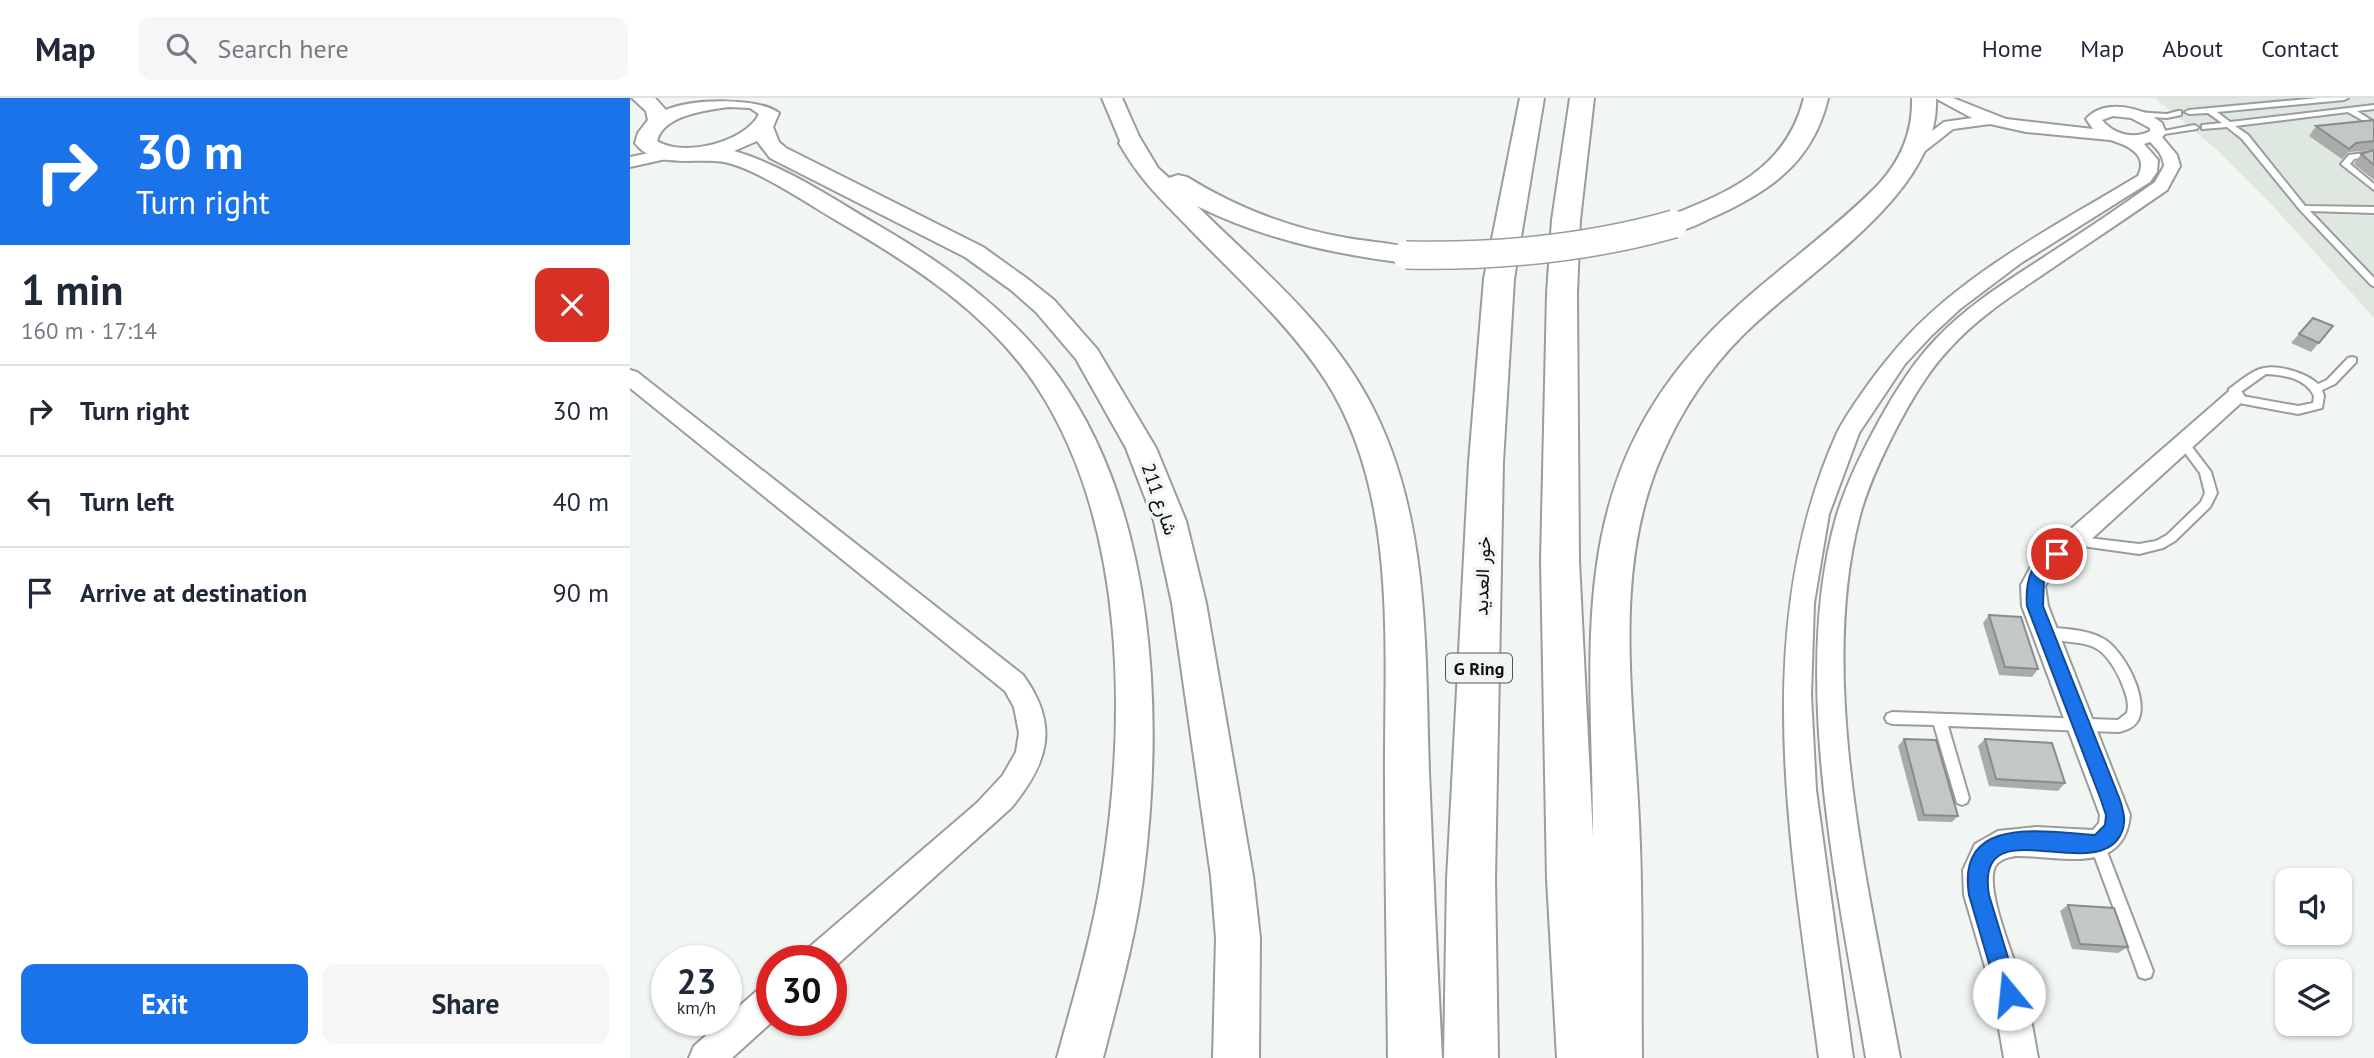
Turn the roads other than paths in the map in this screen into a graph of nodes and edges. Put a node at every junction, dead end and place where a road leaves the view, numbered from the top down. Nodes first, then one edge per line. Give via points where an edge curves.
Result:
1 (642, 98) edge
2 (686, 98) edge
3 (1112, 98) edge
4 (1532, 98) edge
5 (1582, 98) edge
6 (1816, 98) edge
7 (1924, 98) edge
8 (1942, 98) edge
9 (2108, 98) edge
10 (2120, 98) edge
11 (2344, 98) edge
12 (2327, 99) edge
13 (707, 104) junction
14 (2374, 107) edge
15 (2349, 110) junction
16 (2211, 111) junction
17 (2189, 112) dead end
18 (2132, 113) junction
19 (2178, 113) dead end
20 (2098, 115) junction
21 (1995, 122) junction
22 (2226, 123) junction
23 (2374, 125) edge
24 (762, 127) junction
25 (2194, 127) dead end
26 (2205, 127) dead end
27 (2062, 131) junction
28 (2155, 135) junction
29 (645, 137) edge
30 (2122, 138) junction
31 (1131, 143) junction
32 (1914, 152) junction
33 (703, 153) junction
34 (669, 154) junction
35 (2374, 154) edge
36 (630, 162) edge
37 (2374, 188) edge
38 (2303, 208) junction
39 (2374, 210) edge
40 (2374, 283) edge
41 (2352, 360) dead end
42 (630, 377) edge
43 (2316, 389) junction
44 (2235, 397) junction
45 (2182, 442) junction
46 (2072, 541) junction
47 (2044, 632) junction
48 (1892, 719) dead end
49 (1939, 720) junction
50 (2081, 726) junction
51 (1962, 798) dead end
52 (2097, 844) junction
53 (835, 945) edge
54 (2145, 971) dead end
55 (756, 1014) edge
56 (706, 1058) edge
57 (1080, 1058) edge
58 (1236, 1058) edge
59 (1415, 1058) edge
60 (1471, 1058) edge
61 (1584, 1058) edge
62 (1615, 1058) edge
63 (1836, 1058) edge
64 (1883, 1058) edge
65 (2021, 1058) edge

1 - 29 main road via 655,108
2 - 13 main road
3 - 31 main road
4 - 60 highway, خور العديد / G Ring via 1499,279 1486,462 1471,879
5 - 61 highway via 1563,282 1560,561 1571,879
6 - 31 highway, bridge via 1808,128 1797,146 1780,165 1737,195 1674,224 1614,241 1533,254 1406,255 1321,242 1260,224 1191,192
7 - 32 highway via 1924,119
8 - 21 street via 1960,110
9 - 20 street
10 - 18 street
11 - 12 lane
12 - 16 lane
13 - 24 main road, شارع 211 via 739,101 762,106 769,113
13 - 29 main road via 681,111
14 - 15 lane
15 - 22 lane
15 - 23 lane
16 - 17 lane
16 - 22 lane
18 - 19 lane
18 - 20 street
18 - 28 street via 2153,123
20 - 27 street
20 - 30 street via 2095,122 2100,128
21 - 27 street
21 - 32 street via 1949,125
22 - 26 lane
22 - 38 lane via 2245,137
24 - 33 main road via 738,142
24 - 58 main road, شارع 211 via 778,153 974,252 1045,306 1087,355 1141,448 1170,521 1189,603 1233,876 1238,938
25 - 28 lane
27 - 30 street
28 - 30 street
28 - 64 street via 2172,162 2171,175 2161,186 1980,311 1929,360 1896,408 1869,460 1846,527 1835,591 1836,754
29 - 34 main road via 649,147
30 - 63 street via 2147,154 2151,170 2144,179 2015,257 1919,336 1897,359 1861,412 1826,491 1802,598 1797,698 1806,825
31 - 59 highway via 1148,172 1326,356 1351,397 1387,492 1398,563 1404,658
32 - 62 highway via 1873,205 1709,353 1650,443 1628,500 1609,597 1607,658 1616,822
33 - 34 main road
33 - 57 main road via 751,163 960,290 1005,330 1043,377 1090,464 1122,579 1135,721 1122,879
34 - 36 street
35 - 37 lane via 2348,159 2345,164
38 - 39 lane
38 - 40 lane
41 - 43 lane via 2331,382
42 - 53 street via 1014,683 1027,700 1033,721 1030,752 1014,784
43 - 44 lane via 2293,375 2264,371 2233,391
43 - 44 lane via 2320,401 2306,410
44 - 45 street
45 - 46 street
45 - 46 lane via 2206,472 2211,494 2171,538 2139,549
46 - 47 street via 2033,584
47 - 50 street
47 - 50 lane via 2089,638 2104,645 2119,661 2135,700 2135,715 2125,724
48 - 49 lane
49 - 50 lane
49 - 51 lane
50 - 52 street via 2115,815 2115,827
52 - 54 lane
52 - 65 street via 2012,841 1986,852 1978,864 1979,895 2009,994
55 - 56 street

